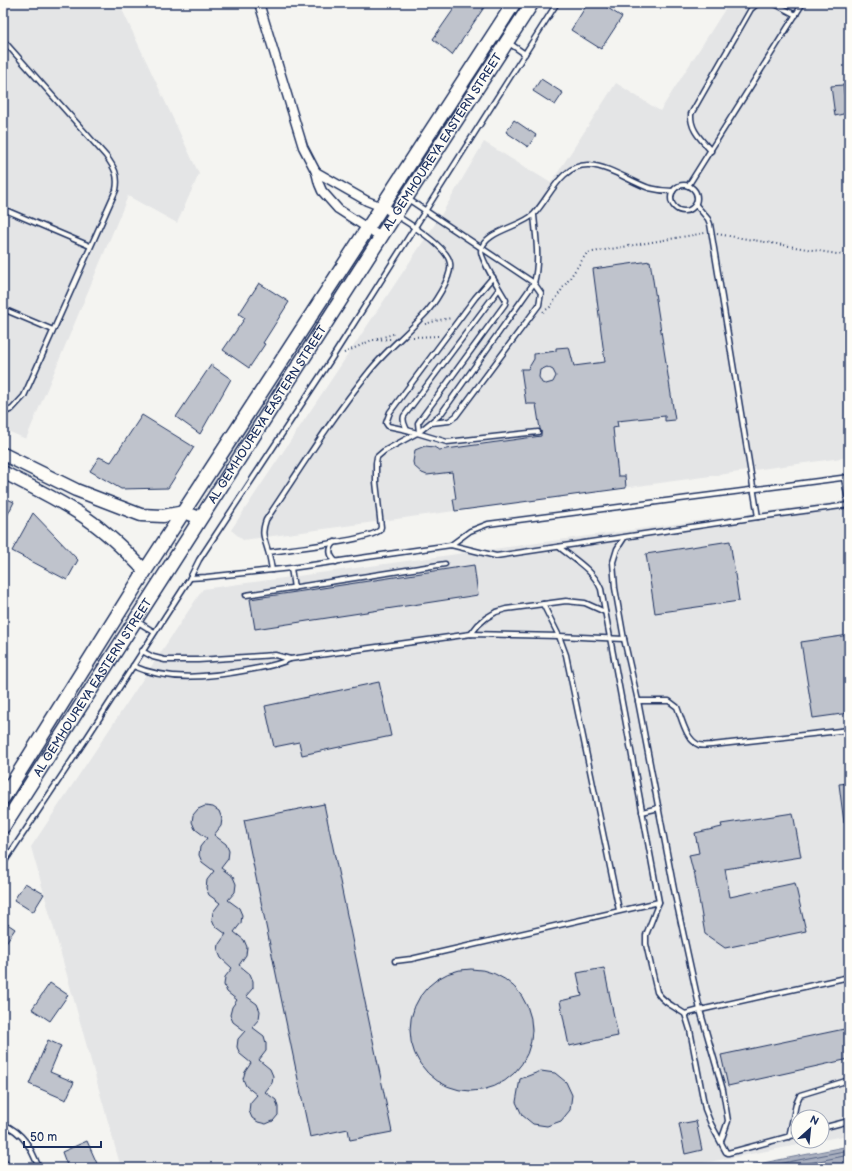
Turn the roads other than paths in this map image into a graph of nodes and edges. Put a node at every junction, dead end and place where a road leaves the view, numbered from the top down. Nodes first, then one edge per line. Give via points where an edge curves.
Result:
1 (259, 3) edge
2 (514, 3) edge
3 (532, 3) edge
4 (557, 3) edge
5 (758, 3) edge
6 (773, 3) edge
7 (803, 3) edge
8 (796, 15) junction
9 (3, 40) edge
10 (507, 41) junction
11 (525, 54) junction
12 (711, 151) junction
13 (316, 172) junction
14 (688, 186) junction
15 (673, 191) junction
16 (406, 197) junction
17 (696, 205) junction
18 (382, 207) junction
19 (3, 209) edge
20 (426, 210) junction
21 (395, 215) junction
22 (534, 215) junction
23 (415, 227) junction
24 (368, 229) junction
25 (381, 237) junction
26 (90, 246) junction
27 (482, 248) junction
28 (493, 276) junction
29 (534, 283) junction
30 (499, 289) junction
31 (3, 309) edge
32 (53, 330) junction
33 (3, 413) edge
34 (431, 423) junction
35 (408, 430) junction
36 (419, 432) junction
37 (538, 432) dead end
38 (3, 454) edge
39 (3, 472) edge
40 (846, 477) edge
41 (752, 490) junction
42 (849, 506) edge
43 (184, 512) junction
44 (200, 518) junction
45 (758, 518) junction
46 (624, 538) junction
47 (335, 542) junction
48 (451, 546) junction
49 (559, 547) junction
50 (268, 552) junction
51 (336, 562) junction
52 (445, 564) dead end
53 (291, 568) junction
54 (272, 570) junction
55 (145, 571) junction
56 (190, 578) junction
57 (294, 588) junction
58 (246, 595) dead end
59 (127, 601) junction
60 (543, 604) junction
61 (605, 612) junction
62 (139, 616) junction
63 (154, 632) junction
64 (472, 634) junction
65 (559, 636) junction
66 (610, 638) junction
67 (624, 639) junction
68 (142, 651) junction
69 (290, 659) junction
70 (133, 666) junction
71 (638, 701) junction
72 (849, 730) edge
73 (3, 798) edge
74 (659, 808) junction
75 (642, 812) junction
76 (3, 827) edge
77 (3, 864) edge
78 (659, 902) junction
79 (619, 910) junction
80 (395, 961) dead end
81 (849, 977) edge
82 (700, 1010) junction
83 (685, 1014) junction
84 (849, 1080) edge
85 (849, 1121) edge
86 (3, 1124) edge
87 (830, 1126) edge
88 (789, 1137) joint
89 (721, 1141) junction
90 (3, 1160) edge
91 (9, 1168) edge
92 (39, 1168) edge

1 - 13 street via 303,147
2 - 18 main road, AL GEMHOUREYA EASTERN STREET
3 - 10 main road, AL GEMHOUREYA EASTERN STREET
4 - 11 lane
5 - 12 lane via 752,9 691,114 690,122 694,130
6 - 8 lane
7 - 8 lane
8 - 12 lane
9 - 26 lane via 114,167 118,179 116,190
10 - 11 lane
10 - 16 main road, AL GEMHOUREYA EASTERN STREET
11 - 20 lane
12 - 14 lane
13 - 18 street
13 - 24 street via 322,192 329,201
14 - 15 lane via 683,185
14 - 17 lane via 697,194
15 - 17 lane via 671,197 675,208 686,212
15 - 22 lane via 648,188 603,168 588,165 576,168 563,176
16 - 20 lane
16 - 21 main road, AL GEMHOUREYA EASTERN STREET
17 - 41 lane via 708,219 711,232
18 - 21 street
18 - 24 main road, AL GEMHOUREYA EASTERN STREET
19 - 26 lane
20 - 23 lane
20 - 27 lane
21 - 23 lane
21 - 25 main road, AL GEMHOUREYA EASTERN STREET
22 - 27 lane via 490,237
22 - 29 lane via 538,254
23 - 50 lane via 446,254 450,271 430,308 354,390 266,520 263,536
23 - 56 lane via 199,560
24 - 25 street
24 - 43 main road, AL GEMHOUREYA EASTERN STREET
25 - 44 main road, AL GEMHOUREYA EASTERN STREET
26 - 32 lane
27 - 28 lane via 482,256
27 - 29 lane
28 - 30 lane
28 - 35 lane via 390,412 386,420 388,426
29 - 34 lane via 441,414
29 - 34 lane via 539,288 541,298 533,314 456,416
30 - 35 lane via 404,416 403,423
30 - 36 lane via 506,300 505,304 423,415 418,423
31 - 32 lane
32 - 33 lane via 24,396 12,409
34 - 36 lane
35 - 36 lane
36 - 37 lane via 448,442
36 - 47 lane via 377,457 376,482 380,530 370,536
38 - 43 main road via 76,490 140,515 163,516
39 - 55 main road via 87,518 108,534
40 - 41 lane
40 - 42 lane
41 - 45 lane
41 - 48 lane via 488,524 470,531
42 - 45 lane
43 - 44 main road
43 - 55 main road, AL GEMHOUREYA EASTERN STREET
44 - 62 main road, AL GEMHOUREYA EASTERN STREET
45 - 46 lane
46 - 49 lane
46 - 67 lane via 613,562
47 - 50 lane
47 - 51 lane via 329,554
48 - 49 lane via 496,556
48 - 51 lane
49 - 61 lane via 597,579
50 - 54 lane
51 - 53 lane
52 - 57 lane
53 - 54 lane
53 - 57 lane
54 - 56 lane
55 - 59 main road, AL GEMHOUREYA EASTERN STREET
56 - 63 lane
57 - 58 lane
59 - 62 main road
59 - 73 main road, AL GEMHOUREYA EASTERN STREET
60 - 61 lane via 576,601
60 - 64 lane via 496,612 478,625
60 - 65 lane
61 - 66 lane
62 - 63 lane
62 - 76 main road, AL GEMHOUREYA EASTERN STREET
63 - 68 lane
64 - 65 lane
64 - 69 lane
65 - 66 lane
65 - 79 lane via 570,673
66 - 67 lane
66 - 75 lane
67 - 71 lane
68 - 69 lane via 165,660 275,655
68 - 70 lane
69 - 70 lane via 274,666 201,676 160,674
70 - 77 lane
71 - 72 lane via 669,701 674,704 688,734 700,745
71 - 74 lane
74 - 75 lane
74 - 82 lane
75 - 78 lane
78 - 79 lane
78 - 83 lane via 646,939 657,992 667,1004
79 - 80 lane
81 - 82 lane
82 - 83 lane
82 - 89 lane via 723,1090 728,1121
83 - 89 lane via 705,1109
84 - 88 lane via 800,1095
85 - 87 lane
86 - 92 lane via 19,1134 28,1144
88 - 89 lane via 728,1152 724,1150
90 - 91 lane

